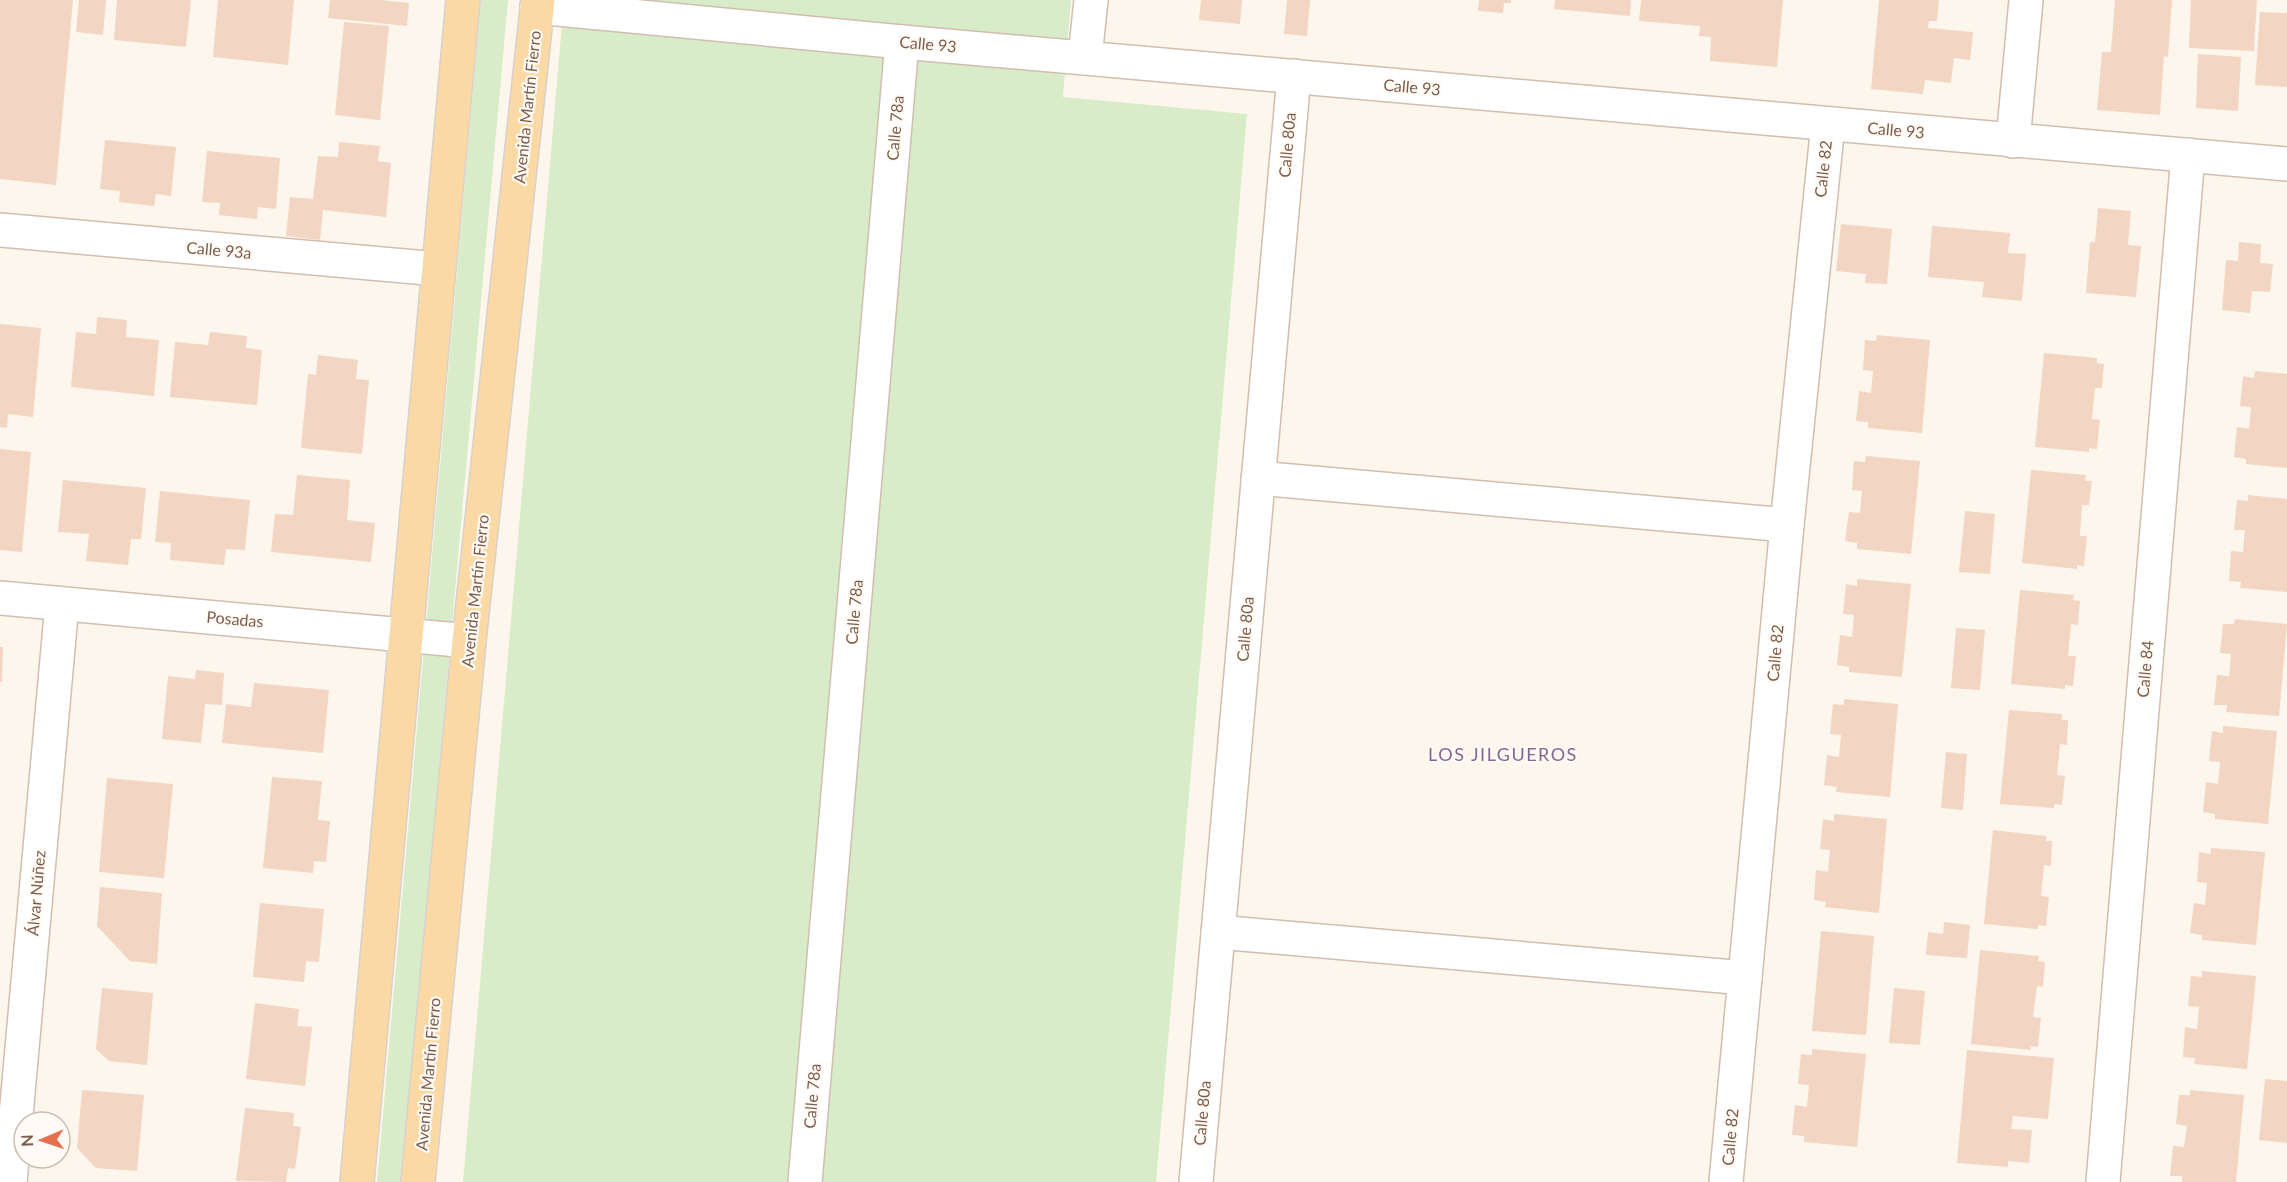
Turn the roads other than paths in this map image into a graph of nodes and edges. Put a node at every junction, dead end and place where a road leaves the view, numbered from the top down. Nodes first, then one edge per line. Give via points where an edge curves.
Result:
1 (463, 0) edge
2 (1091, 0) edge
3 (2026, 0) edge
4 (538, 3) edge
5 (902, 42) junction
6 (1085, 57) junction
7 (1293, 76) junction
8 (1828, 124) junction
9 (2013, 141) junction
10 (2188, 155) junction
11 (2287, 164) edge
12 (0, 230) edge
13 (438, 269) junction
14 (1258, 478) junction
15 (1787, 525) junction
16 (0, 598) edge
17 (62, 604) junction
18 (406, 635) junction
19 (469, 641) junction
20 (1218, 932) junction
21 (1745, 978) junction
22 (10, 1182) edge
23 (357, 1182) edge
24 (418, 1182) edge
25 (805, 1182) edge
26 (1196, 1182) edge
27 (1725, 1182) edge
28 (2103, 1182) edge

1 - 13 main road
2 - 6 street
3 - 9 street
4 - 5 street, Calle 93
4 - 19 main road, Avenida Martín Fierro
5 - 6 street, Calle 93
5 - 25 street, Calle 78a
6 - 7 street, Calle 93
7 - 8 street, Calle 93
7 - 14 street, Calle 80a
8 - 9 street, Calle 93
8 - 15 street, Calle 82
9 - 10 street, Calle 93
10 - 11 street, Calle 93
10 - 28 street, Calle 84
12 - 13 street, Calle 93a
13 - 18 main road
14 - 15 street
14 - 20 street, Calle 80a
15 - 21 street, Calle 82
16 - 17 street, Posadas
17 - 18 street, Posadas
17 - 22 street, Álvar Núñez
18 - 19 street, Posadas
18 - 23 main road
19 - 24 main road, Avenida Martín Fierro
20 - 21 street
20 - 26 street, Calle 80a
21 - 27 street, Calle 82

